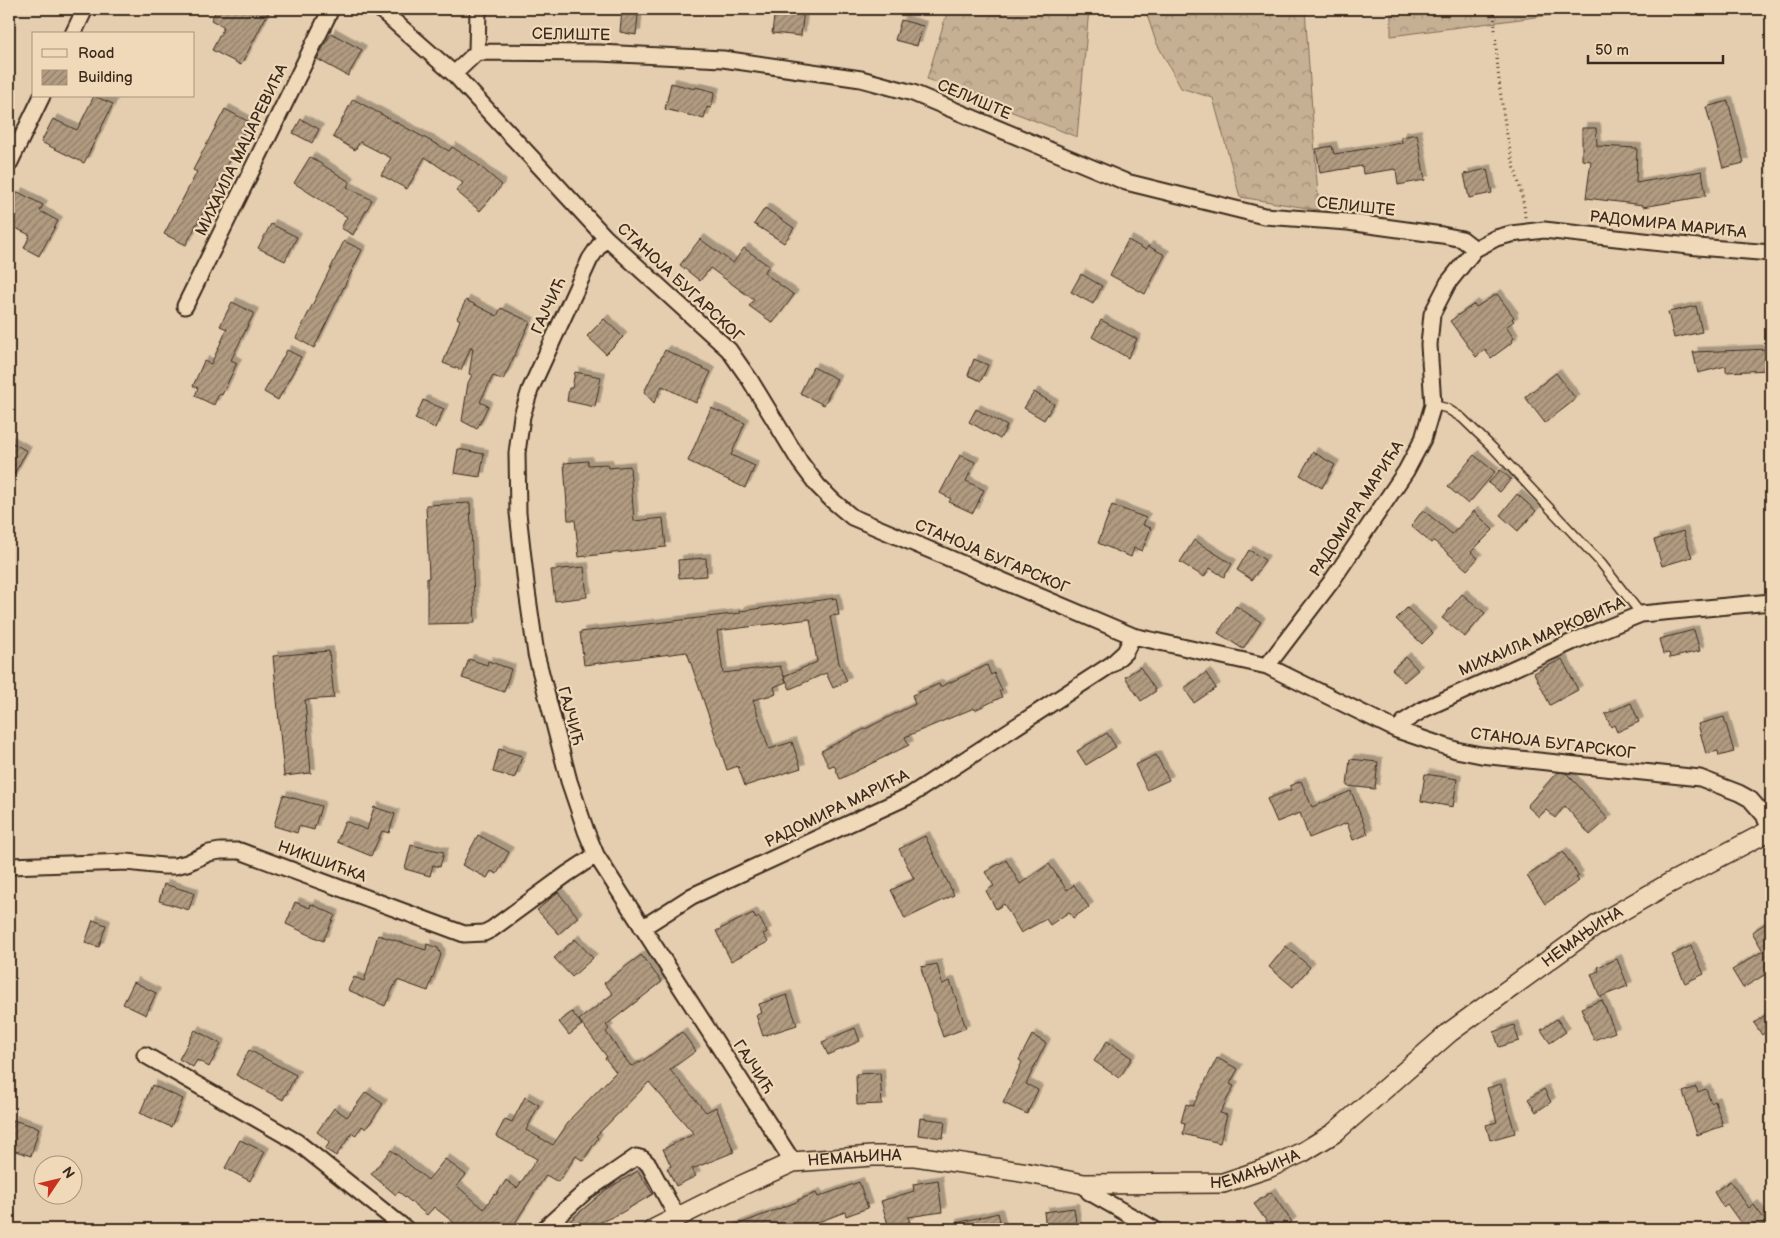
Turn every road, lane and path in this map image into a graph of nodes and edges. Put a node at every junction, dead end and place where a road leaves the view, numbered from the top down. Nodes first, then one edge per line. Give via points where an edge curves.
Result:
1 (85, 9) edge
2 (331, 9) edge
3 (380, 9) edge
4 (478, 9) edge
5 (1494, 9) edge
6 (74, 32) edge
7 (477, 52) junction
8 (454, 74) junction
9 (41, 98) edge
10 (9, 164) edge
11 (1525, 231) junction
12 (605, 237) junction
13 (1475, 248) junction
14 (1771, 254) edge
15 (184, 306) dead end
16 (1433, 405) junction
17 (1771, 602) edge
18 (1641, 614) junction
19 (1133, 636) junction
20 (1267, 666) junction
21 (1398, 730) junction
22 (1771, 830) edge
23 (596, 855) junction
24 (9, 866) edge
25 (642, 928) junction
26 (145, 1055) dead end
27 (794, 1162) junction
28 (1084, 1184) junction
29 (677, 1217) junction
30 (1143, 1227) edge
31 (406, 1229) edge
32 (544, 1229) edge
33 (654, 1229) edge

1 - 6 street
2 - 15 street, МИХАИЛА МАЏАРЕВИЋА
3 - 8 street, СТАНОЈА БУГАРСКОГ
4 - 7 street
5 - 11 path via 1500,93 1510,152 1524,202
7 - 8 street
7 - 13 street, СЕЛИШТЕ via 599,52 714,59 861,79 913,93 1126,182 1264,216 1348,222 1442,235 1462,239
8 - 12 street, СТАНОЈА БУГАРСКОГ
9 - 10 street
11 - 13 street, РАДОМИРА МАРИЋА via 1496,238
11 - 14 street, РАДОМИРА МАРИЋА via 1544,230
12 - 19 street, СТАНОЈА БУГАРСКОГ via 729,350 800,462 818,486 852,517
12 - 23 street, ГАЈЧИЋ via 590,259 530,390 522,416 517,453 518,514 536,654 569,781
13 - 16 street, РАДОМИРА МАРИЋА via 1448,283 1432,314
16 - 18 lane via 1446,408 1462,418 1493,448 1601,563
16 - 20 street, РАДОМИРА МАРИЋА via 1424,439 1406,471 1331,582
17 - 18 street, МИХАИЛА МАРКОВИЋА
18 - 21 street, МИХАИЛА МАРКОВИЋА via 1432,705 1405,721
19 - 20 street, СТАНОЈА БУГАРСКОГ
19 - 25 street, РАДОМИРА МАРИЋА via 1125,652 1112,664 909,796 692,896
20 - 21 street, СТАНОЈА БУГАРСКОГ
21 - 22 street, СТАНОЈА БУГАРСКОГ via 1481,755 1700,778 1750,799 1764,814
22 - 28 street, НЕМАЊИНА via 1597,925 1450,1032 1334,1133 1303,1152 1223,1183
23 - 24 street, НИКШИЋКА via 492,929 474,934 464,934 240,851 220,851 175,866 127,862
23 - 25 street, ГАЈЧИЋ
25 - 27 street, ГАЈЧИЋ
26 - 31 street via 297,1142
27 - 28 street, НЕМАЊИНА via 915,1156
27 - 29 street, НЕМАЊИНА
28 - 30 street via 1089,1192
29 - 32 street via 649,1165 636,1157 585,1192
29 - 33 street, НЕМАЊИНА

